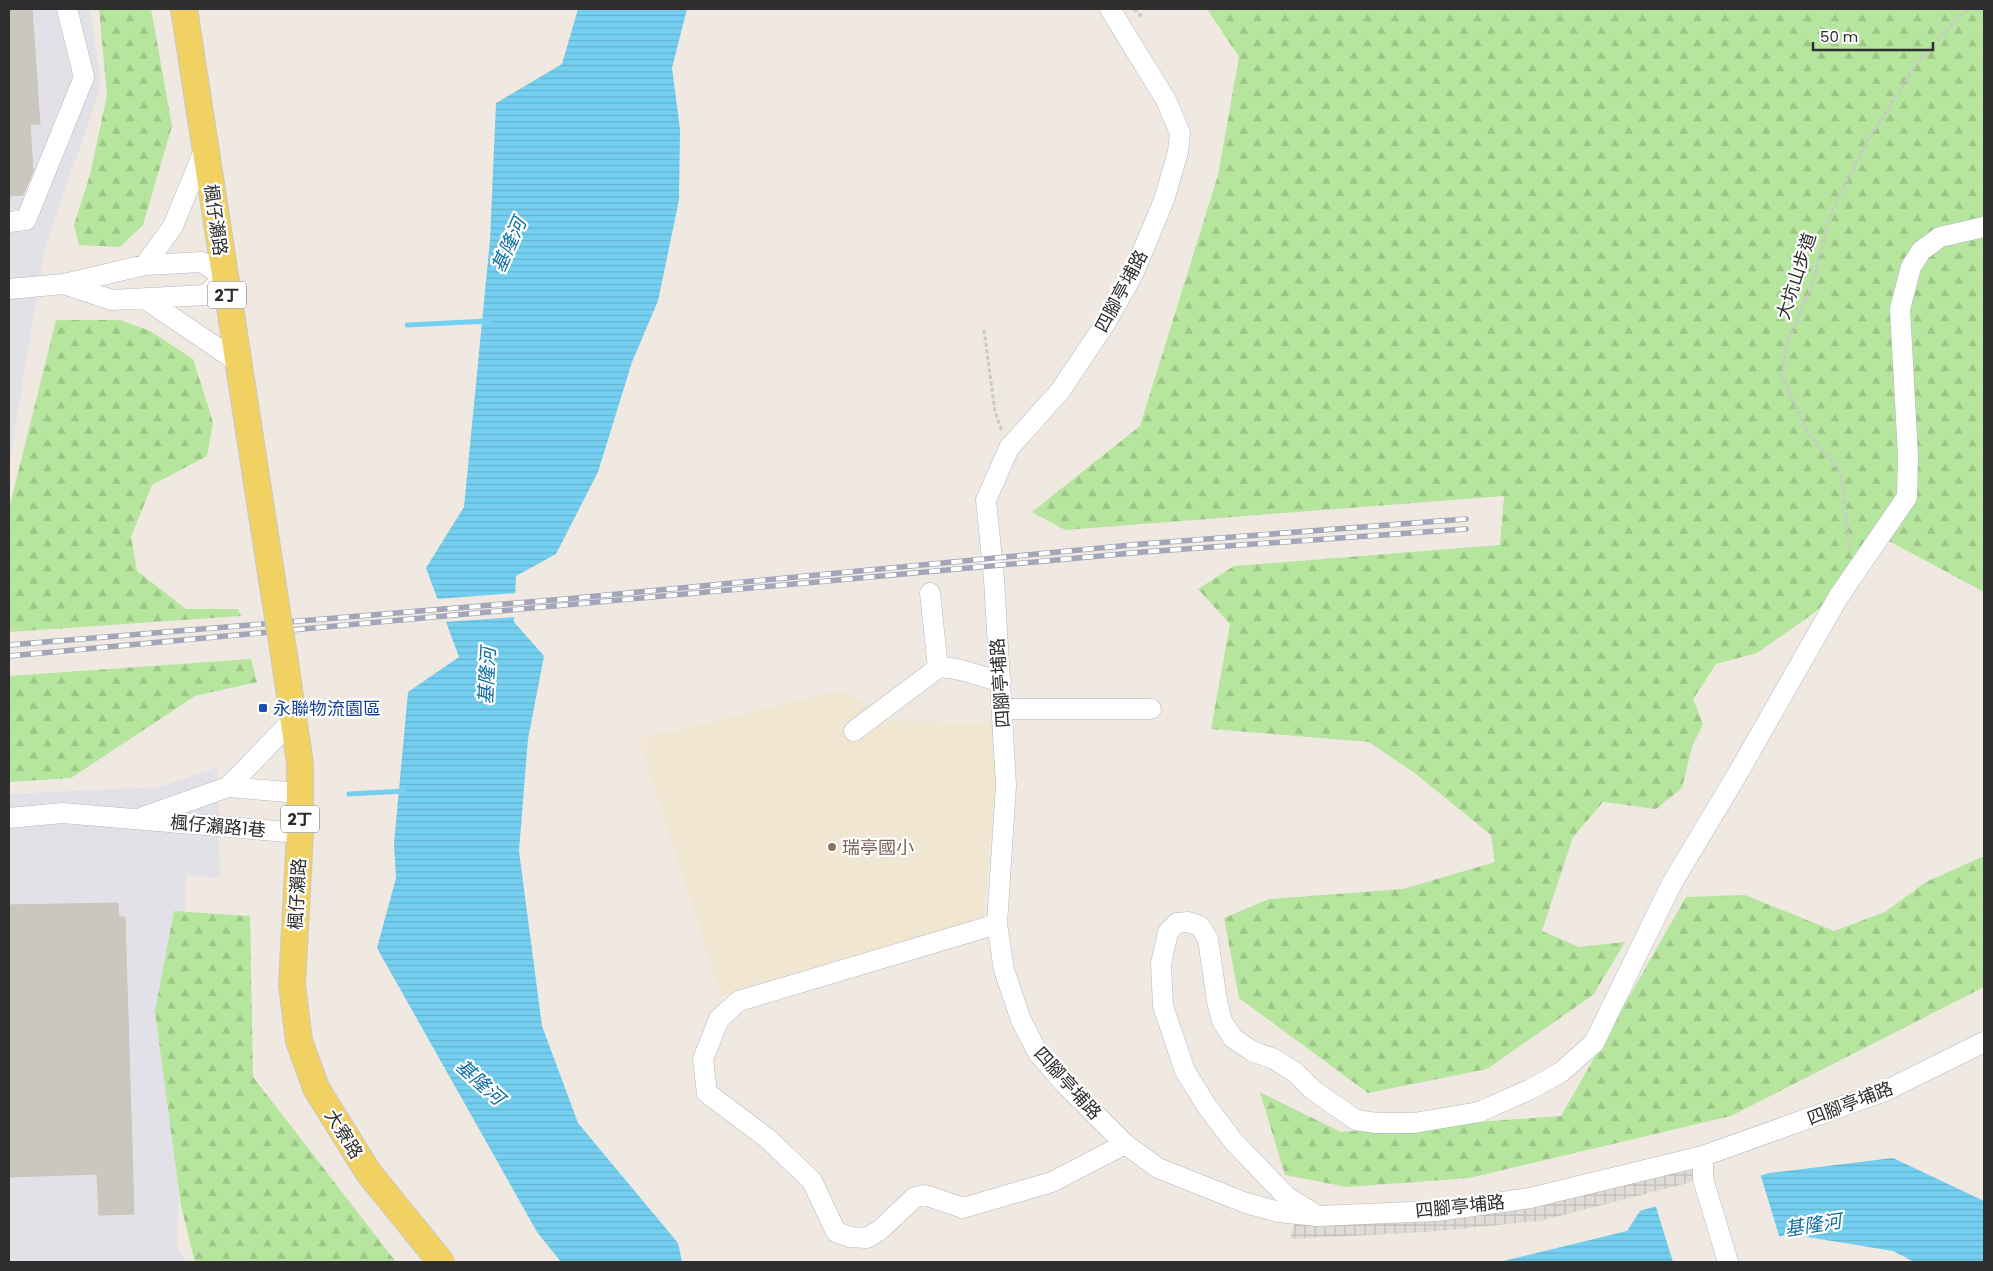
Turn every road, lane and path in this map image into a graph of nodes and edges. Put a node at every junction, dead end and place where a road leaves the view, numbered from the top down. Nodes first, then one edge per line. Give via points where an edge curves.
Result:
1 (67, 9) edge
2 (184, 9) edge
3 (1110, 9) edge
4 (1134, 9) edge
5 (1967, 9) edge
6 (1142, 17) dead end
7 (205, 148) junction
8 (9, 222) edge
9 (1984, 227) edge
10 (145, 265) junction
11 (224, 278) junction
12 (64, 284) junction
13 (9, 289) edge
14 (145, 299) junction
15 (984, 330) dead end
16 (238, 362) junction
17 (1009, 448) junction
18 (1852, 575) junction
19 (930, 594) dead end
20 (938, 668) junction
21 (1001, 681) junction
22 (1151, 709) dead end
23 (1002, 710) junction
24 (293, 720) junction
25 (854, 731) dead end
26 (228, 787) junction
27 (300, 792) junction
28 (9, 818) edge
29 (136, 819) junction
30 (300, 833) junction
31 (997, 924) junction
32 (292, 985) joint
33 (1984, 1042) edge
34 (1125, 1144) junction
35 (1703, 1156) junction
36 (1317, 1216) junction
37 (441, 1262) edge
38 (1728, 1262) edge

1 - 8 street via 84,77 26,220
2 - 7 main road, 楓仔瀨路 / 2丁
3 - 17 street, 四腳亭埔路 via 1166,100 1180,133 1178,152 1164,200 1133,274 1105,324 1060,391
4 - 6 path
5 - 18 path, 大坑山步道 via 1917,63 1865,145 1831,212 1812,285 1786,346 1782,376 1807,432 1841,472
7 - 10 street via 173,226
7 - 11 main road, 楓仔瀨路 / 2丁
9 - 18 street via 1940,236 1911,267 1900,309 1908,456 1907,497
10 - 11 street via 202,262
10 - 12 street
11 - 14 street via 206,295
11 - 16 main road, 楓仔瀨路 / 2丁
12 - 13 street
12 - 14 street via 112,300
14 - 16 street
15 - 17 path via 995,412
16 - 24 main road, 楓仔瀨路 / 2丁, bridge
17 - 21 street, 四腳亭埔路 via 986,500
18 - 36 street via 1672,883 1594,1043 1561,1072 1533,1088 1479,1112 1414,1123 1356,1120 1296,1073 1233,1038 1222,1021 1208,939 1200,926 1188,922 1177,923 1168,932 1161,964 1163,1006 1185,1071 1234,1142 1287,1197
19 - 20 street
20 - 21 street via 946,666 984,679
20 - 25 street
21 - 23 street, 四腳亭埔路
22 - 23 street
23 - 31 street, 四腳亭埔路 via 1006,785
24 - 26 street, 楓仔瀨路1巷
24 - 27 main road, 楓仔瀨路 / 2丁 via 300,764
26 - 27 street, 楓仔瀨路1巷
26 - 29 street, 楓仔瀨路1巷
27 - 30 main road, 楓仔瀨路 / 2丁
28 - 29 street, 楓仔瀨路1巷 via 62,813
29 - 30 street, 楓仔瀨路1巷
30 - 32 main road, 楓仔瀨路 / 2丁
31 - 34 street, 四腳亭埔路 via 1004,970 1020,1020 1038,1053
31 - 34 street via 739,1001 719,1019 703,1059 707,1093 766,1138 812,1181 836,1232 850,1237 866,1238 880,1230 915,1197 925,1196 963,1208 1052,1182
32 - 37 main road, 大寮路 / 2丁 via 299,1040 316,1088 368,1172
33 - 35 street, 四腳亭埔路 via 1885,1091
34 - 36 street, 四腳亭埔路 via 1158,1168 1246,1203 1279,1212
35 - 36 street, 四腳亭埔路 via 1530,1198 1437,1211
35 - 38 street via 1703,1180

